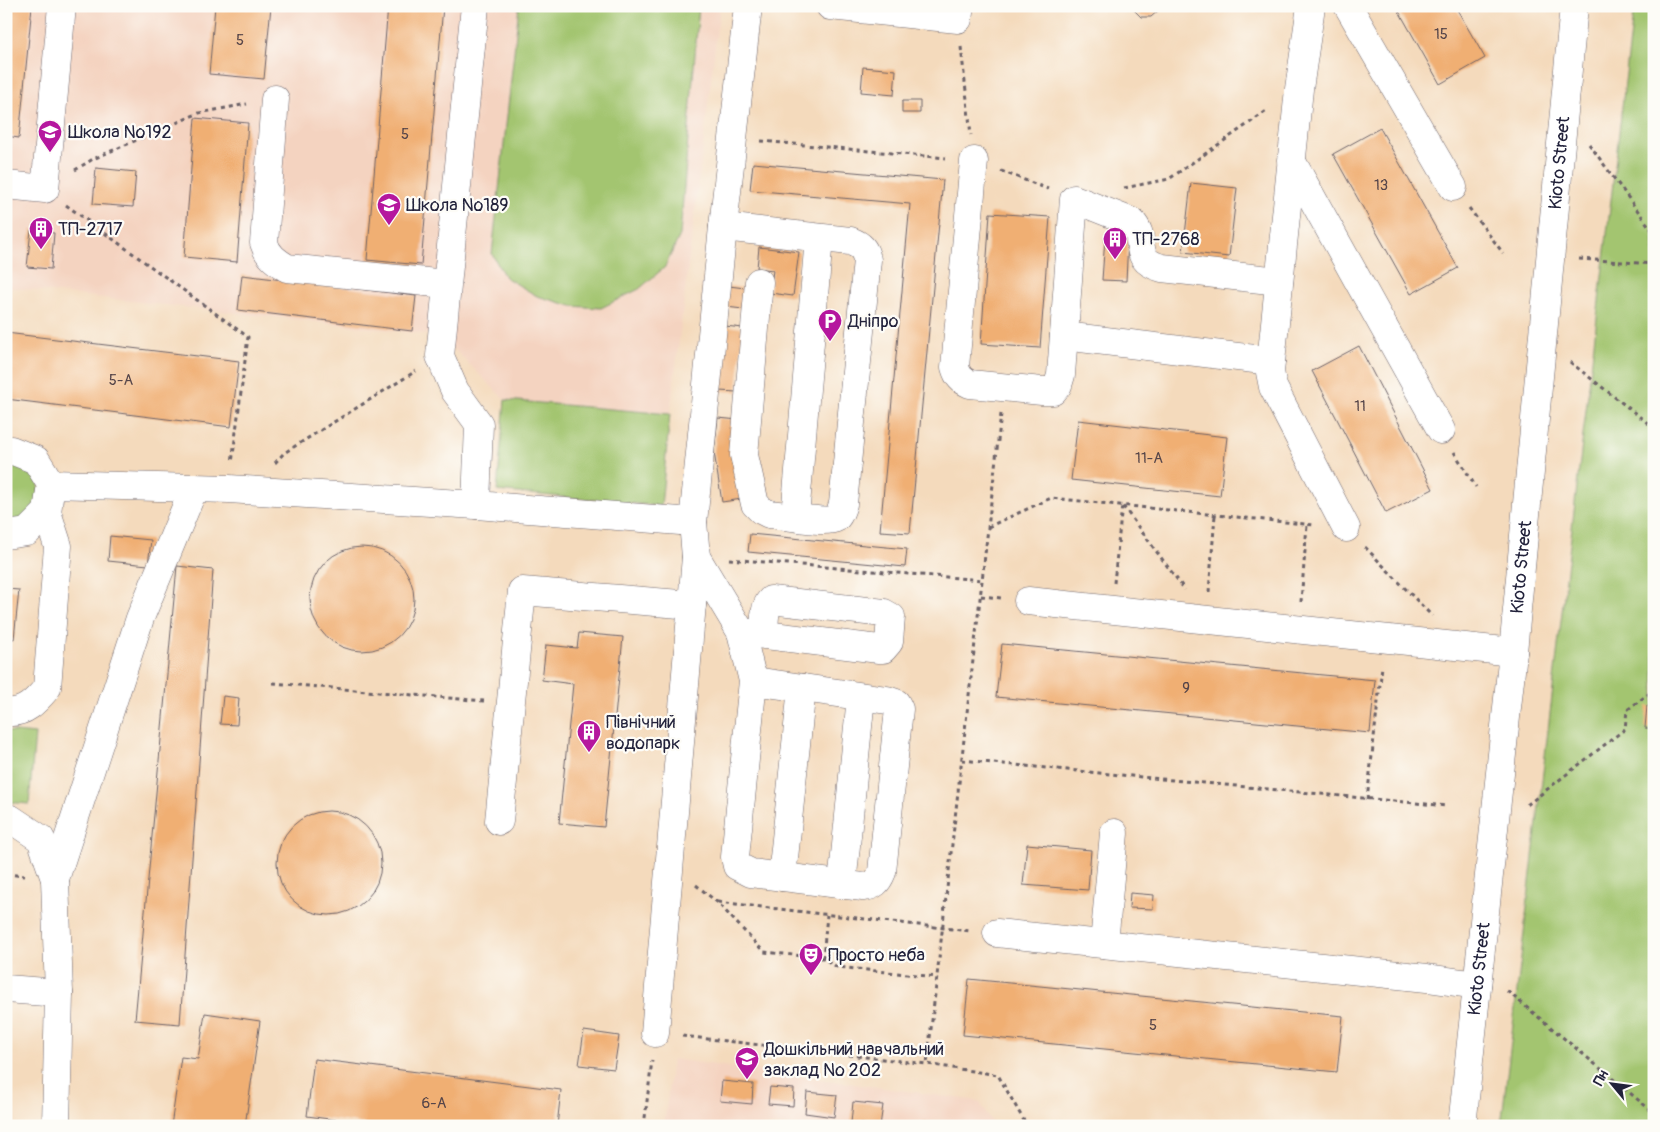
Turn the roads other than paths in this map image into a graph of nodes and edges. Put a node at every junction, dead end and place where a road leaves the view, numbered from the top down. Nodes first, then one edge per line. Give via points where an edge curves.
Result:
1 (62, 6) edge
2 (475, 6) edge
3 (748, 6) edge
4 (830, 6) edge
5 (1311, 6) edge
6 (1348, 6) edge
7 (1574, 6) edge
8 (959, 12) edge
9 (275, 100) road end
10 (974, 160) road end
11 (1291, 160) junction
12 (6, 185) edge
13 (1453, 187) road end
14 (723, 227) junction
15 (819, 238) junction
16 (1279, 281) junction
17 (759, 282) dead end
18 (446, 284) junction
19 (1064, 336) junction
20 (1271, 361) junction
21 (1441, 430) road end
22 (6, 452) edge
23 (51, 484) junction
24 (194, 488) junction
25 (476, 505) junction
26 (47, 512) junction
27 (795, 517) junction
28 (693, 522) junction
29 (1346, 528) road end
30 (6, 535) edge
31 (696, 557) junction
32 (1028, 601) dead end
33 (692, 605) junction
34 (1512, 652) junction
35 (753, 681) junction
36 (802, 688) junction
37 (861, 696) junction
38 (6, 712) edge
39 (6, 818) edge
40 (499, 821) dead end
41 (1114, 833) dead end
42 (782, 877) junction
43 (55, 879) junction
44 (842, 885) junction
45 (997, 933) dead end
46 (1104, 944) junction
47 (1477, 985) junction
48 (6, 988) edge
49 (59, 994) junction
50 (655, 1033) road end
51 (56, 1126) edge
52 (1462, 1126) edge

1 - 12 street via 45,189
2 - 18 street
3 - 14 street
4 - 8 street
5 - 11 street
6 - 13 street
7 - 34 street, Kioto Street
9 - 18 street via 264,243 267,253 287,268
10 - 19 street via 955,367 957,376 970,384 1053,391 1061,375
11 - 16 street
11 - 21 street
14 - 15 street
14 - 28 street
15 - 27 street
15 - 27 street via 860,245 867,260 843,504 834,519
16 - 19 street via 1152,265 1144,259 1138,228 1132,222 1074,199
16 - 20 street
17 - 27 street via 744,455 755,504 770,514
18 - 25 street via 440,356 455,391 479,424
19 - 20 street
20 - 29 street via 1273,387
22 - 23 street via 12,450 36,460
23 - 24 street
23 - 26 street
24 - 25 street
24 - 43 street via 140,618
25 - 28 street
26 - 30 street via 28,532
26 - 38 street via 58,546 47,688 34,703 16,713
28 - 31 street
31 - 33 street
31 - 35 street via 752,634
32 - 34 street
33 - 40 street via 522,591
33 - 50 street
34 - 47 street, Kioto Street
35 - 36 street
35 - 42 street via 736,866 750,873
36 - 37 street
36 - 42 street
37 - 44 street
37 - 44 street via 896,703 899,709 897,734 879,881 863,887
39 - 43 street via 41,839
41 - 46 street
42 - 44 street
43 - 49 street
45 - 46 street
46 - 47 street
47 - 52 street, Kioto Street
48 - 49 street
49 - 51 street

